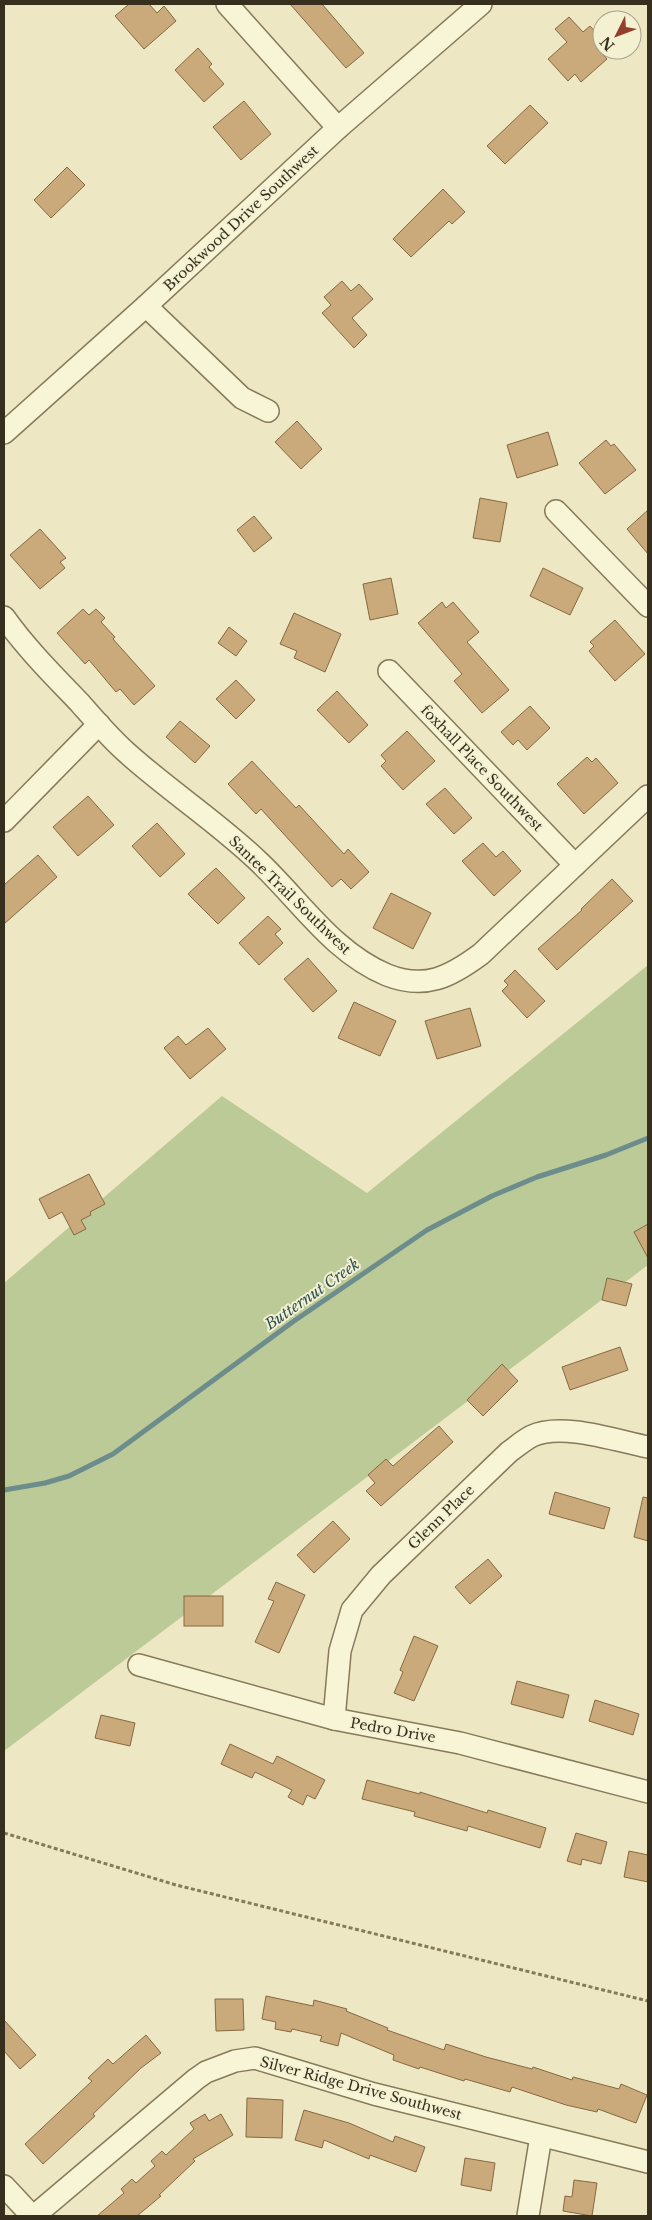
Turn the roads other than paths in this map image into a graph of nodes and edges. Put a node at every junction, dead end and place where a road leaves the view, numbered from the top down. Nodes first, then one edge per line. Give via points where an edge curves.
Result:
1 (227, 4) edge
2 (481, 4) edge
3 (338, 128) junction
4 (146, 306) junction
5 (268, 411) dead end
6 (4, 433) edge
7 (556, 511) dead end
8 (648, 606) edge
9 (4, 617) edge
10 (389, 672) dead end
11 (99, 724) junction
12 (648, 796) edge
13 (4, 821) edge
14 (574, 865) junction
15 (648, 1447) edge
16 (139, 1665) dead end
17 (334, 1719) junction
18 (648, 1792) edge
19 (541, 2136) junction
20 (648, 2162) edge
21 (4, 2186) edge
22 (33, 2216) edge
23 (528, 2216) edge

1 - 3 street
2 - 3 street, Brookwood Drive Southwest
3 - 4 street, Brookwood Drive Southwest
4 - 5 street via 242,398
4 - 6 street, Brookwood Drive Southwest
7 - 8 street
9 - 11 street, Santee Trail Southwest via 23,643
10 - 14 street, foxhall Place Southwest
11 - 13 street
11 - 14 street, Santee Trail Southwest via 125,751 257,860 332,938 362,962 388,975 410,981 438,980 462,967 480,954
12 - 14 street, Santee Trail Southwest
15 - 17 street, Glenn Place via 588,1434 554,1431 532,1436 509,1452 381,1576 352,1610 340,1651
16 - 17 street, Pedro Drive
17 - 18 street, Pedro Drive via 460,1742
19 - 20 street, Silver Ridge Drive Southwest
19 - 22 street, Silver Ridge Drive Southwest via 374,2094 256,2058 235,2061 196,2079
19 - 23 street
21 - 22 street

